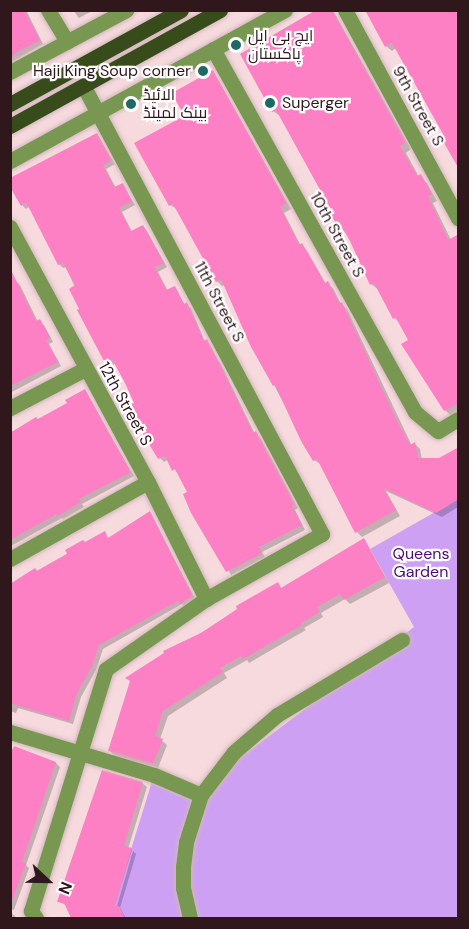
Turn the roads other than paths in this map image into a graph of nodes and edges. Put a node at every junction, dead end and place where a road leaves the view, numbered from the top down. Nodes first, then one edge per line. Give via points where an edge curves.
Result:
1 (48, 10) edge
2 (126, 10) edge
3 (180, 10) edge
4 (220, 10) edge
5 (285, 10) edge
6 (345, 10) edge
7 (67, 42) junction
8 (213, 49) junction
9 (10, 72) edge
10 (84, 87) junction
11 (10, 104) edge
12 (98, 112) junction
13 (10, 126) edge
14 (10, 161) edge
15 (459, 218) edge
16 (10, 227) edge
17 (85, 369) junction
18 (10, 408) edge
19 (459, 419) edge
20 (148, 482) junction
21 (10, 559) edge
22 (206, 599) junction
23 (402, 640) dead end
24 (10, 732) edge
25 (80, 753) junction
26 (201, 795) junction
27 (36, 918) edge
28 (190, 918) edge

1 - 7 street
2 - 7 street
3 - 11 main road
4 - 10 main road
5 - 8 street
6 - 15 street, 9th Street S
7 - 9 street
8 - 12 street
8 - 19 street, 10th Street S via 415,412 438,431
10 - 12 street, 11th Street S
10 - 13 main road
12 - 14 street
12 - 22 street, 11th Street S via 322,534
16 - 17 street, 12th Street S
17 - 18 street
17 - 20 street, 12th Street S
20 - 21 street
20 - 22 street, 12th Street S
22 - 25 street via 105,669
23 - 26 street via 277,715 234,752
24 - 25 street
25 - 26 street via 154,775
25 - 27 street via 31,911
26 - 28 street via 186,842 183,867

